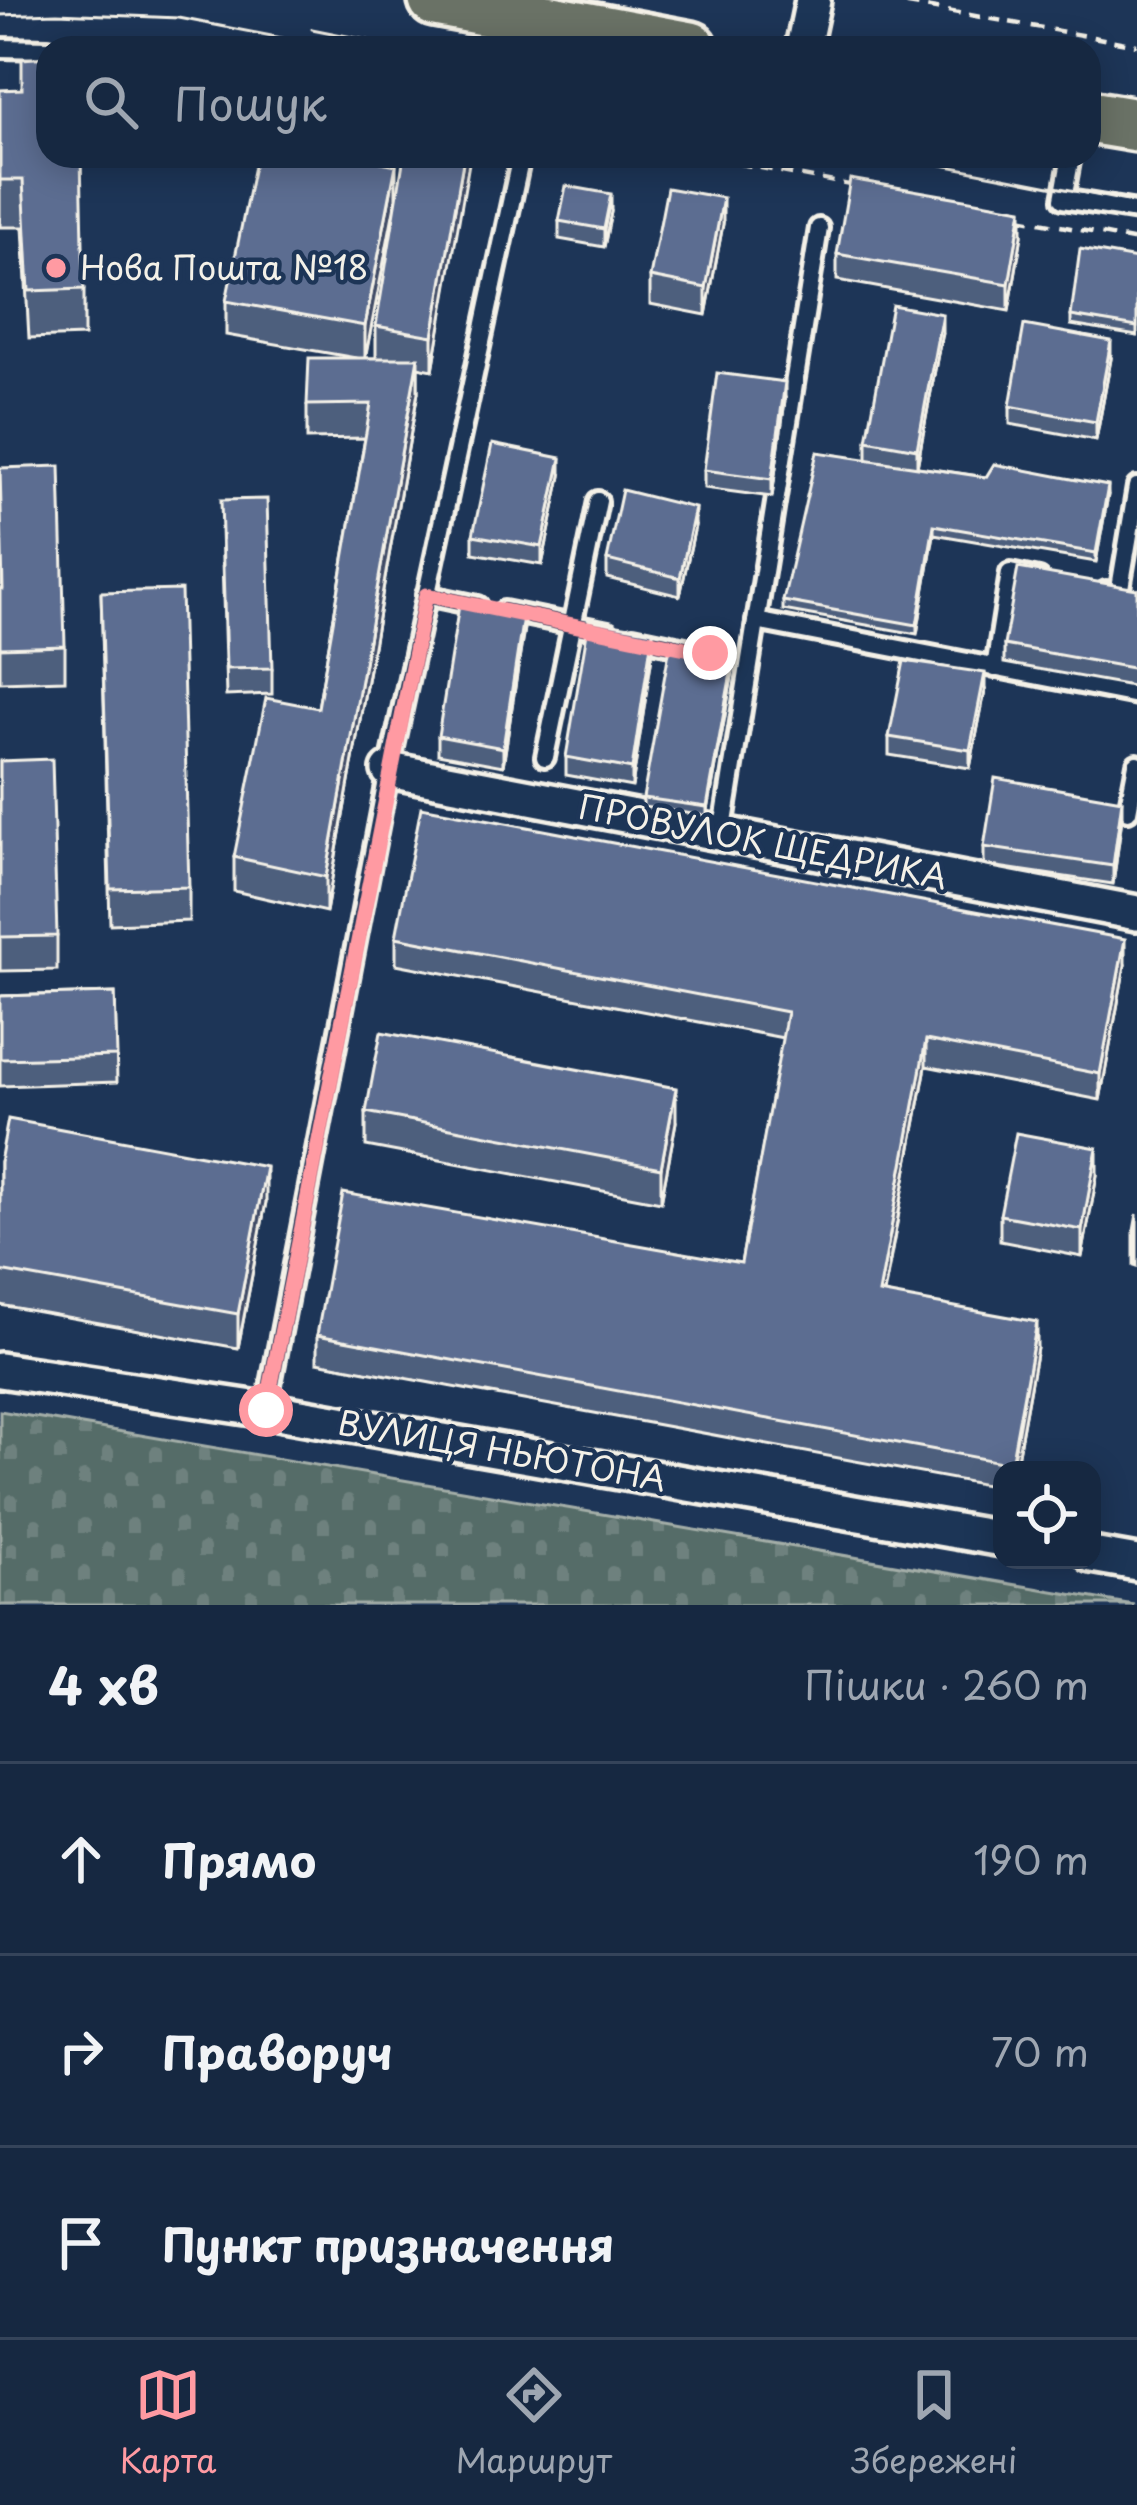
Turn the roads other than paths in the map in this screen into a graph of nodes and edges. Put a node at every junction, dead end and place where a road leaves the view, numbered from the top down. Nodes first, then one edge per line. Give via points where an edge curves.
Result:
1 (435, 0) edge
2 (813, 0) edge
3 (604, 36) edge
4 (806, 36) edge
5 (0, 48) edge
6 (36, 49) edge
7 (1101, 119) edge
8 (1137, 125) edge
9 (518, 168) edge
10 (1069, 168) edge
11 (1137, 211) edge
12 (819, 228) dead end
13 (1137, 487) edge
14 (598, 502) dead end
15 (1054, 581) edge
16 (1097, 590) edge
17 (426, 595) junction
18 (756, 621) junction
19 (573, 625) junction
20 (710, 653) edge
21 (995, 668) junction
22 (1137, 695) edge
23 (545, 757) dead end
24 (1137, 764) edge
25 (389, 770) junction
26 (1127, 811) edge
27 (722, 836) junction
28 (1137, 913) edge
29 (0, 1370) edge
30 (266, 1410) junction
31 (993, 1537) edge
32 (1101, 1557) edge
33 (1137, 1563) edge

1 - 3 main road
2 - 4 street
5 - 6 lane
7 - 8 main road
9 - 17 lane
10 - 11 lane via 1063,199
12 - 18 lane
13 - 16 lane via 1119,594
14 - 19 lane
15 - 21 lane via 1010,573
17 - 19 lane
17 - 25 lane
18 - 21 lane
18 - 27 lane
19 - 20 lane
19 - 23 lane
21 - 22 lane
24 - 26 lane
25 - 27 street, ПРОВУЛОК ЩЕДРИКА
25 - 30 lane
27 - 28 street, ПРОВУЛОК ЩЕДРИКА
29 - 30 street, ВУЛИЦЯ НЬЮТОНА
30 - 31 street, ВУЛИЦЯ НЬЮТОНА
32 - 33 street

